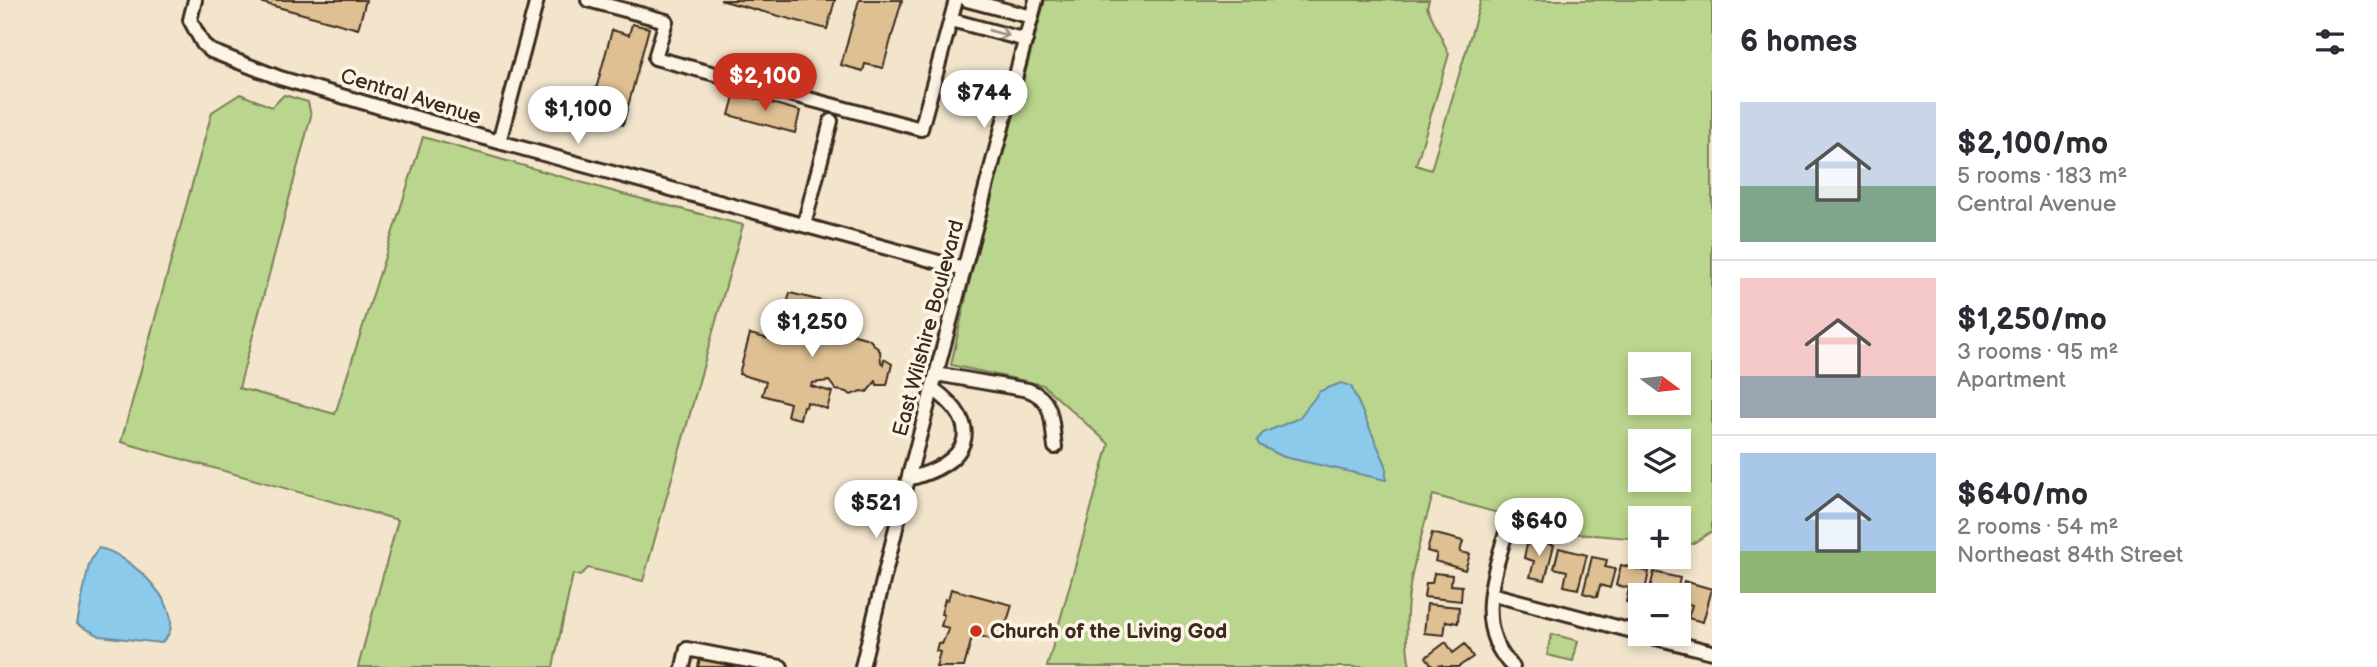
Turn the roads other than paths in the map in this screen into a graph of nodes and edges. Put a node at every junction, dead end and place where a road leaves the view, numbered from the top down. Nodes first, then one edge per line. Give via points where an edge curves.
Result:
1 (195, 0) edge
2 (537, 0) edge
3 (588, 0) edge
4 (956, 0) edge
5 (967, 0) edge
6 (1036, 0) edge
7 (1032, 17) junction
8 (951, 20) junction
9 (1026, 40) junction
10 (831, 121) dead end
11 (499, 142) junction
12 (804, 225) junction
13 (964, 269) junction
14 (936, 374) junction
15 (932, 388) junction
16 (1055, 447) dead end
17 (908, 479) junction
18 (1510, 518) dead end
19 (1491, 594) junction
20 (1628, 630) edge
21 (1689, 646) edge
22 (1712, 652) edge
23 (683, 667) edge
24 (781, 667) edge
25 (862, 667) edge
26 (1513, 667) edge

1 - 11 street, Central Avenue via 190,20 207,48 252,69
2 - 11 street
3 - 8 street via 666,21 655,58 921,129
4 - 8 street
5 - 7 street
6 - 7 street, East Wilshire Boulevard
7 - 9 street, East Wilshire Boulevard
8 -> 9 street
9 - 13 street, East Wilshire Boulevard
10 - 12 street
11 - 12 street, Central Avenue
12 - 13 street, Central Avenue
13 - 14 street, East Wilshire Boulevard
14 - 15 street, East Wilshire Boulevard
14 - 16 street via 1040,394 1048,403
15 - 17 street, East Wilshire Boulevard
15 - 17 street via 952,402 962,419 961,445 947,464
17 - 25 street, East Wilshire Boulevard
18 - 19 street
19 - 20 street
19 - 26 street via 1493,641
21 - 22 street
23 - 24 street via 687,649

